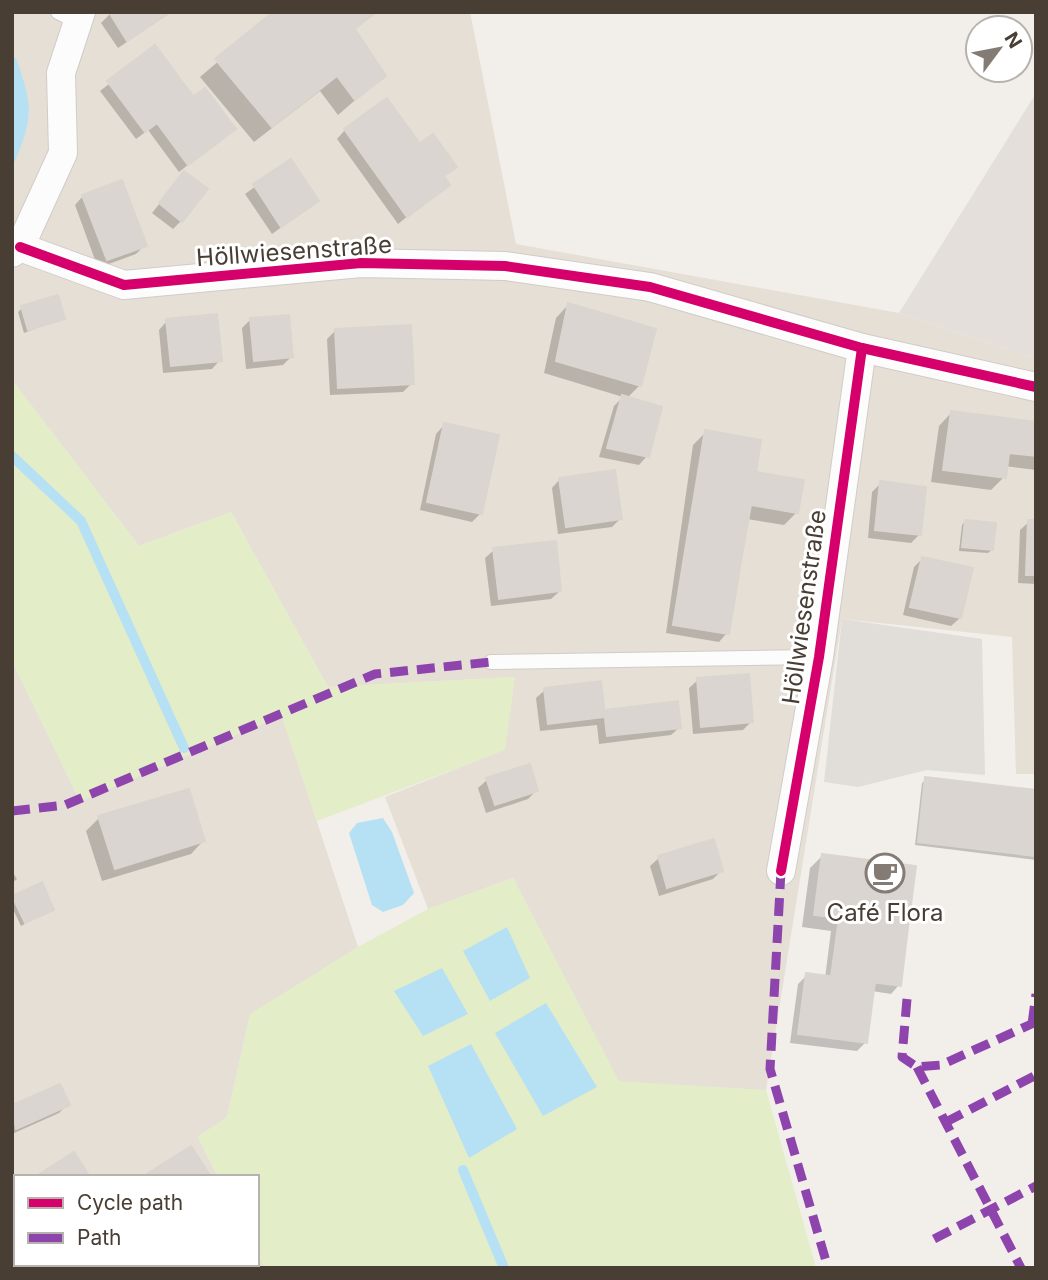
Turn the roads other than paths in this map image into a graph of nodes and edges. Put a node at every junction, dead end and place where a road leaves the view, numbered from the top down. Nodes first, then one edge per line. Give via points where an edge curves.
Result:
1 (73, 15) edge
2 (16, 250) edge
3 (862, 348) junction
4 (1036, 387) edge
5 (819, 657) junction
6 (491, 662) dead end
7 (781, 872) dead end

1 - 2 street via 61,73 63,153
2 - 3 street, Höllwiesenstraße via 124,285 361,263 505,266 650,287
3 - 4 street, Höllwiesenstraße
3 - 5 street, Höllwiesenstraße
5 - 6 lane
5 - 7 street, Höllwiesenstraße

